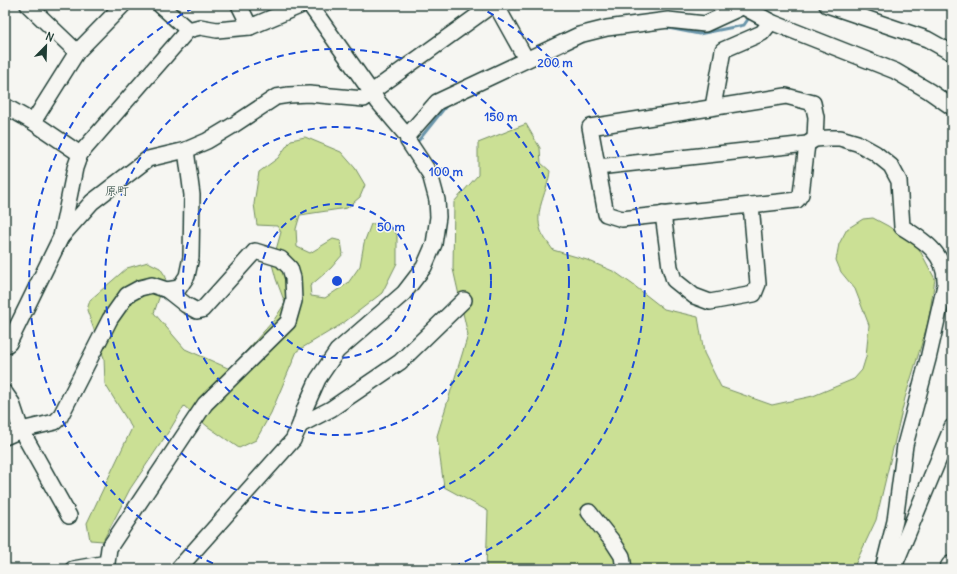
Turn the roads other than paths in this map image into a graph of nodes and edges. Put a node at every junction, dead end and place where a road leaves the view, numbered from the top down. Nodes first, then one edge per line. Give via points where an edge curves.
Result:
1 (28, 5) edge
2 (123, 5) edge
3 (160, 5) edge
4 (239, 5) edge
5 (302, 5) edge
6 (310, 5) edge
7 (492, 5) edge
8 (496, 5) edge
9 (827, 5) edge
10 (742, 6) edge
11 (765, 19) junction
12 (250, 27) junction
13 (188, 30) junction
14 (77, 52) junction
15 (952, 53) edge
16 (526, 59) junction
17 (372, 91) junction
18 (5, 106) edge
19 (713, 107) junction
20 (952, 107) edge
21 (33, 122) junction
22 (407, 136) junction
23 (811, 141) junction
24 (186, 150) junction
25 (80, 154) junction
26 (598, 167) junction
27 (751, 205) junction
28 (663, 214) junction
29 (61, 237) junction
30 (167, 290) junction
31 (464, 300) dead end
32 (5, 346) edge
33 (5, 393) edge
34 (300, 425) junction
35 (952, 427) edge
36 (20, 430) junction
37 (5, 437) edge
38 (589, 512) dead end
39 (69, 516) dead end
40 (74, 569) edge
41 (178, 569) edge
42 (624, 569) edge
43 (884, 569) edge
44 (893, 569) edge

1 - 14 street
2 - 14 street
3 - 13 street
4 - 12 street
5 - 12 street
6 - 17 street
7 - 17 street
8 - 16 street
9 - 15 street via 927,39
10 - 11 street
10 - 16 street via 705,24 668,20 607,28 579,35
11 - 19 street via 762,33 723,50
11 - 20 street via 895,71
12 - 13 street via 217,30 200,27
13 - 25 street
14 - 21 street
16 - 22 street via 437,102
17 - 22 street
17 - 24 street via 364,99 309,94 276,97 226,130
18 - 21 street
19 - 23 street via 786,96 813,104 816,117
19 - 26 street via 590,127
21 - 25 street
22 - 34 street via 430,174 437,200 438,217 434,244 424,267 404,293 337,351 318,378
23 - 26 street
23 - 27 street via 802,194 796,200
23 - 43 street via 840,138 857,143 891,166 899,181 902,227 919,238 938,256 946,274 928,359 905,445 895,521
24 - 29 street via 148,159 92,202
24 - 30 street via 192,195 191,257 187,276 179,288
25 - 29 street via 74,168
26 - 28 street via 606,214 622,219
27 - 28 street
27 - 28 street via 758,284 754,294 710,302 694,296 674,280
29 - 32 street via 9,343
30 - 36 street via 152,285 127,295 110,319 60,417 55,422
30 - 40 street via 186,305 197,311 202,310 255,251 281,259 290,268 294,301 288,322 205,404 109,548 107,563
31 - 34 street via 400,362 331,409
33 - 36 street via 12,403
34 - 41 street via 293,440
35 - 44 street
36 - 37 street
36 - 39 street
38 - 42 street via 622,556

